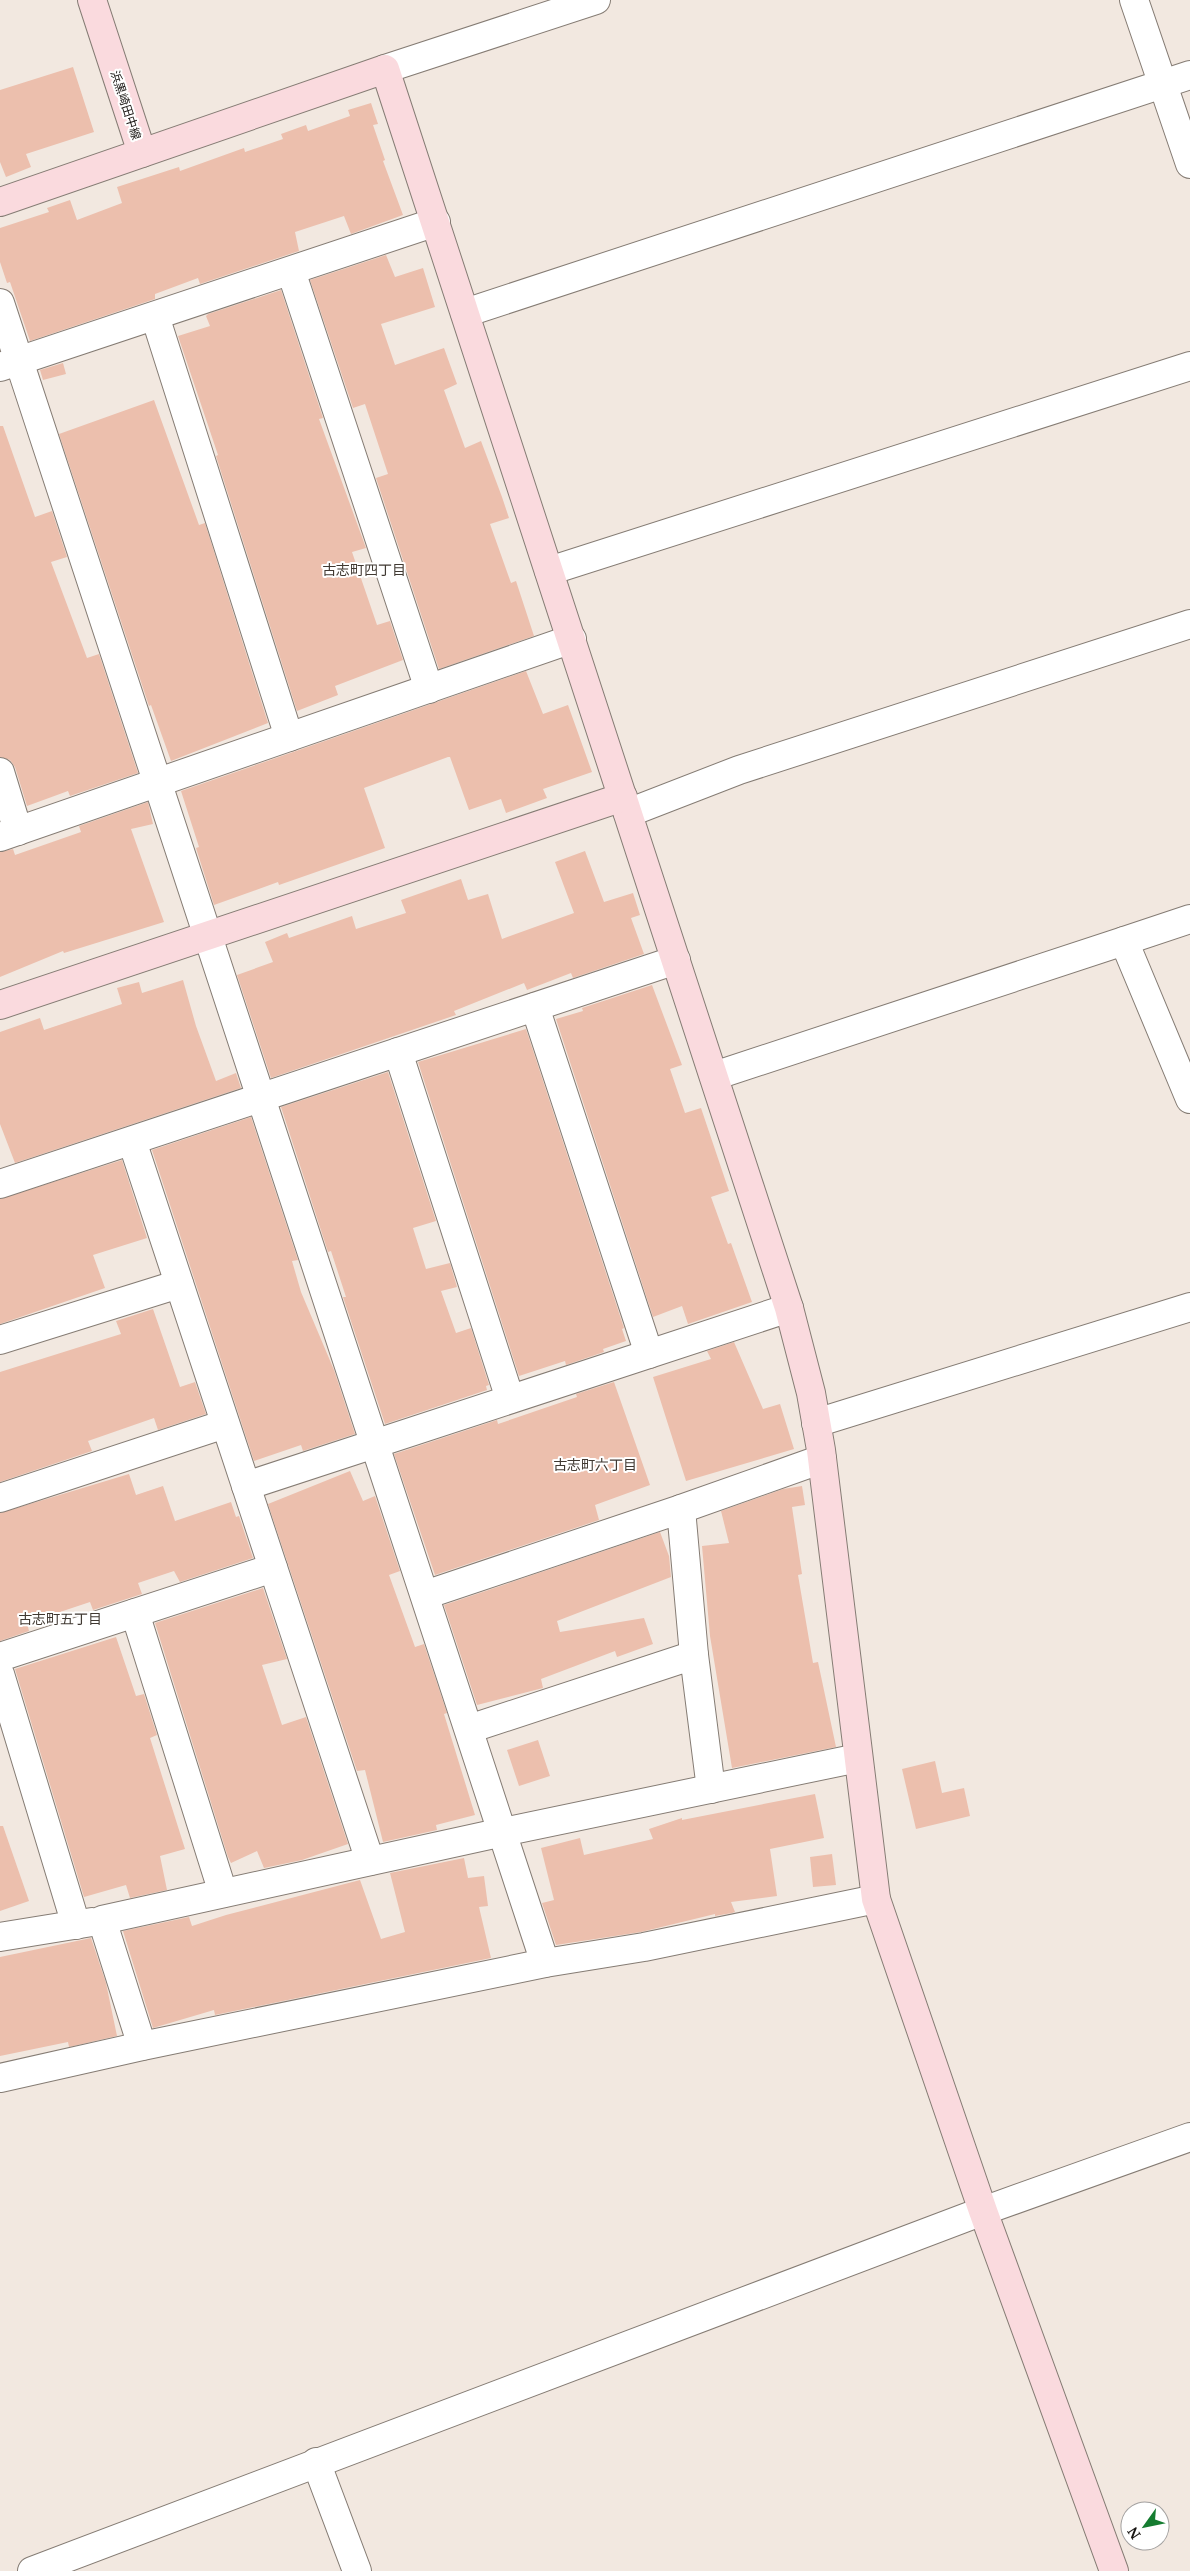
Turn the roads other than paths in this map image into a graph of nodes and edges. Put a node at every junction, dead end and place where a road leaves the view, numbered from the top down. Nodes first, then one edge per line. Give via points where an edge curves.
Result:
1 (92, 0) edge
2 (596, 0) edge
3 (1134, 0) edge
4 (385, 69) junction
5 (1190, 74) edge
6 (1161, 84) junction
7 (142, 153) junction
8 (1190, 164) edge
9 (0, 202) edge
10 (436, 222) junction
11 (291, 271) junction
12 (0, 303) edge
13 (465, 313) junction
14 (155, 316) junction
15 (10, 364) edge
16 (1190, 366) edge
17 (549, 571) junction
18 (1190, 624) edge
19 (572, 640) junction
20 (428, 689) junction
21 (289, 737) junction
22 (0, 772) edge
23 (158, 782) junction
24 (626, 805) junction
25 (9, 834) edge
26 (1190, 919) edge
27 (208, 935) junction
28 (1124, 941) junction
29 (676, 960) junction
30 (0, 1005) edge
31 (535, 1007) junction
32 (398, 1052) junction
33 (714, 1076) junction
34 (261, 1098) junction
35 (1190, 1099) edge
36 (132, 1141) junction
37 (0, 1184) edge
38 (179, 1284) junction
39 (1190, 1307) edge
40 (789, 1308) junction
41 (0, 1340) edge
42 (649, 1354) junction
43 (510, 1399) junction
44 (816, 1423) junction
45 (225, 1424) junction
46 (375, 1444) junction
47 (822, 1459) junction
48 (246, 1486) junction
49 (0, 1498) edge
50 (681, 1509) junction
51 (273, 1568) junction
52 (425, 1595) junction
53 (135, 1613) junction
54 (694, 1655) junction
55 (0, 1657) edge
56 (0, 1674) edge
57 (469, 1729) junction
58 (858, 1758) junction
59 (711, 1789) junction
60 (503, 1832) junction
61 (370, 1861) junction
62 (223, 1893) junction
63 (876, 1899) junction
64 (102, 1920) junction
65 (76, 1925) junction
66 (0, 1938) edge
67 (545, 1963) junction
68 (142, 2046) junction
69 (0, 2078) edge
70 (1190, 2137) edge
71 (984, 2211) junction
72 (316, 2462) junction
73 (32, 2571) edge
74 (357, 2571) edge
75 (1114, 2571) edge

1 - 7 street, 浜黒崎田中線
2 - 4 street
3 - 6 street
4 - 7 street
4 - 10 street
5 - 6 street
6 - 8 street
6 - 13 street
7 - 9 street, 浜黒崎田中線
10 - 11 street
10 - 13 street
11 - 14 street
11 - 20 street
12 - 15 street
13 - 17 street
14 - 15 street
14 - 21 street
15 - 23 street
16 - 17 street
17 - 19 street
18 - 24 street
19 - 20 street
19 - 24 street
20 - 21 street
21 - 23 street
22 - 25 street
23 - 25 street
23 - 27 street
24 - 27 street
24 - 29 street
26 - 28 street
27 - 30 street
27 - 34 street
28 - 33 street
28 - 35 street
29 - 31 street
29 - 33 street
31 - 32 street
31 - 42 street
32 - 34 street
32 - 43 street
33 - 40 street
34 - 36 street
34 - 46 street
36 - 37 street
36 - 38 street
38 - 41 street
38 - 45 street
39 - 44 street
40 - 42 street
40 - 44 street
42 - 43 street
43 - 46 street
44 - 47 street
45 - 48 street
45 - 49 street
46 - 48 street
46 - 52 street
47 - 50 street
47 - 58 street
48 - 51 street
50 - 52 street
50 - 54 street
51 - 53 street
51 - 61 street
52 - 57 street
53 - 55 street
53 - 62 street
54 - 57 street
54 - 59 street
56 - 65 street
57 - 60 street
58 - 59 street
58 - 63 street
59 - 60 street
60 - 61 street
60 - 67 street
61 - 62 street
62 - 64 street
63 - 67 street via 644,1947
63 - 71 street
64 - 65 street
64 - 68 street
65 - 66 street
67 - 68 street
68 - 69 street
70 - 71 street
71 - 72 street
71 - 75 street
72 - 73 street
72 - 74 street

